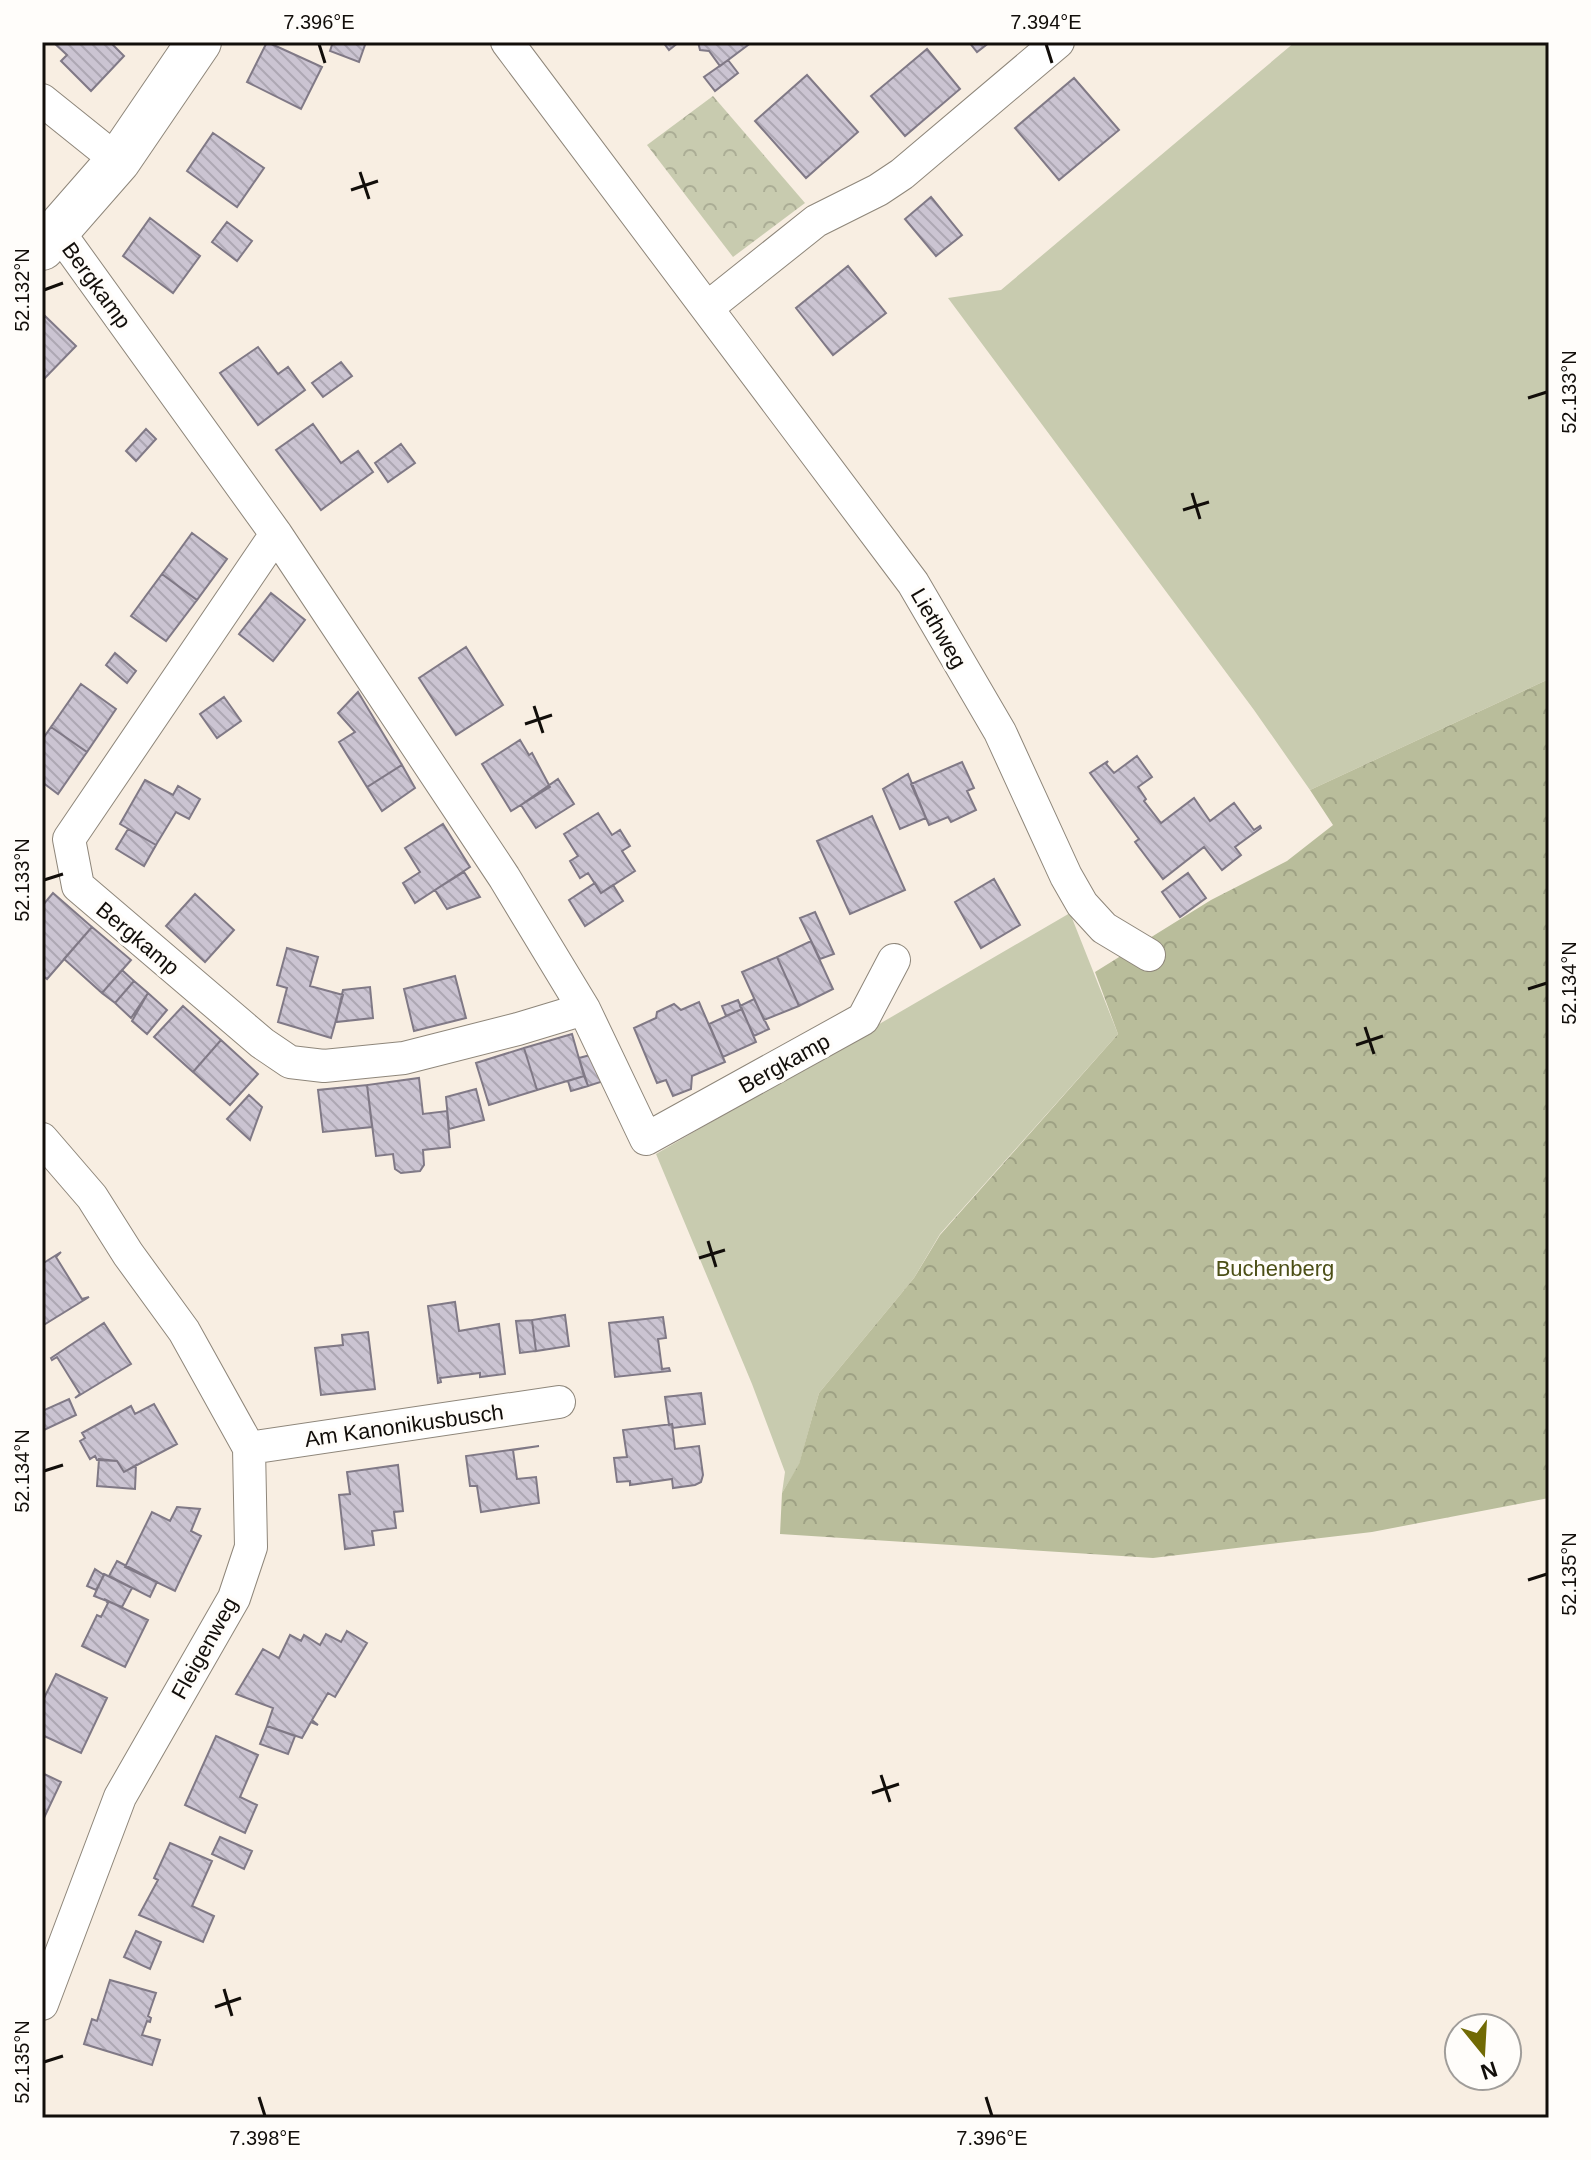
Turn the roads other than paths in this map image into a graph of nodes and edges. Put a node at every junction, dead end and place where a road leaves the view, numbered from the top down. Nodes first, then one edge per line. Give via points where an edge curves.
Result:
1 (199, 42) edge
2 (507, 42) edge
3 (1058, 42) edge
4 (42, 100) edge
5 (118, 161) junction
6 (50, 239) edge
7 (707, 308) junction
8 (276, 534) junction
9 (1149, 955) dead end
10 (894, 960) dead end
11 (584, 1009) junction
12 (42, 1139) edge
13 (559, 1402) dead end
14 (249, 1448) junction
15 (42, 2004) edge

1 - 5 main road
2 - 7 street, Liethweg
3 - 7 street via 902,174 816,221
4 - 5 street
5 - 6 main road
6 - 8 street, Bergkamp
7 - 9 street, Liethweg via 913,583 1000,732 1082,904 1104,928
8 - 11 street, Bergkamp via 487,851
8 - 11 street, Bergkamp via 69,839 78,886 290,1062 324,1066 404,1058
10 - 11 street, Bergkamp via 863,1019 646,1139
12 - 14 street, Fleigenweg via 92,1197 184,1331
13 - 14 street, Am Kanonikusbusch
14 - 15 street, Fleigenweg via 251,1547 234,1598 120,1797

